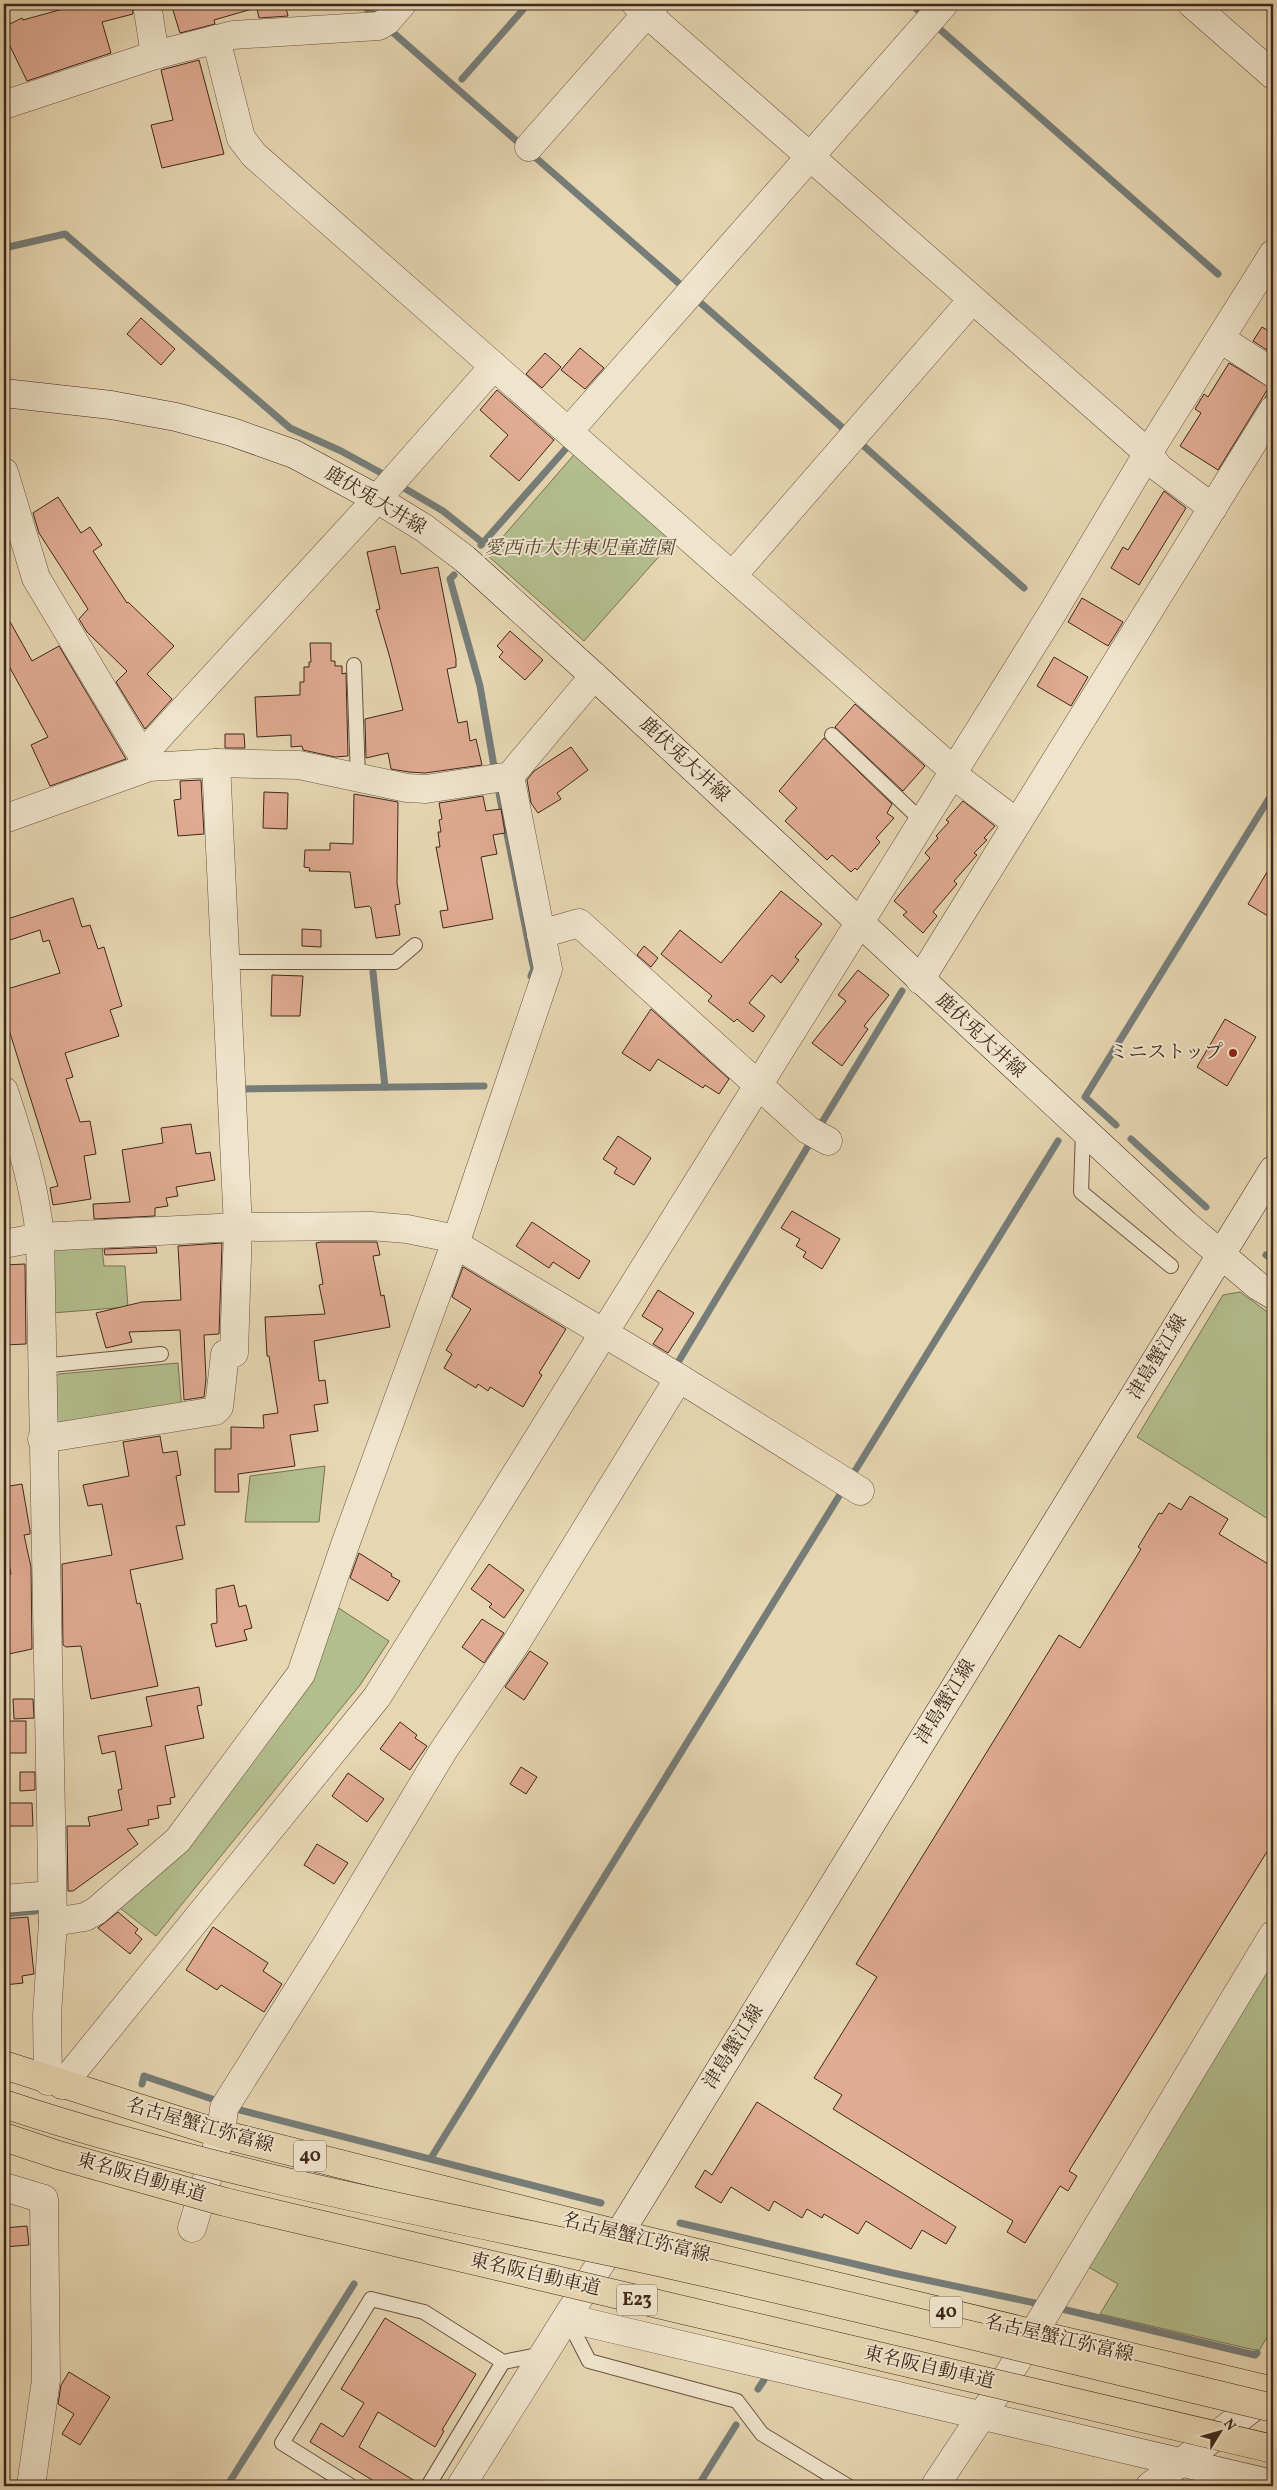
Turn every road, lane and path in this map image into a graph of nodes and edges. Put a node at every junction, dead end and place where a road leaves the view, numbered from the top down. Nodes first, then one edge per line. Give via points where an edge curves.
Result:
1 (148, 4) edge
2 (402, 4) edge
3 (944, 4) edge
4 (1192, 4) edge
5 (646, 7) edge
6 (216, 39) junction
7 (155, 54) junction
8 (1273, 75) edge
9 (4, 105) edge
10 (529, 147) dead end
11 (810, 156) junction
12 (1273, 254) edge
13 (972, 300) junction
14 (1221, 339) junction
15 (494, 366) junction
16 (1273, 373) edge
17 (4, 393) edge
18 (1273, 410) edge
19 (569, 431) junction
20 (1148, 453) junction
21 (4, 472) edge
22 (377, 499) junction
23 (1206, 504) junction
24 (733, 575) junction
25 (354, 665) dead end
26 (594, 676) junction
27 (832, 736) dead end
28 (145, 761) junction
29 (216, 763) junction
30 (952, 772) junction
31 (358, 778) junction
32 (501, 778) junction
33 (4, 818) edge
34 (1011, 819) junction
35 (921, 820) junction
36 (859, 924) junction
37 (541, 934) junction
38 (415, 945) dead end
39 (225, 962) junction
40 (920, 980) junction
41 (759, 1086) junction
42 (4, 1091) edge
43 (1083, 1131) junction
44 (818, 1136) dead end
45 (1273, 1170) edge
46 (238, 1227) junction
47 (40, 1237) junction
48 (448, 1239) junction
49 (4, 1244) edge
50 (1220, 1255) junction
51 (1171, 1266) dead end
52 (1273, 1295) edge
53 (603, 1333) junction
54 (161, 1354) dead end
55 (41, 1366) junction
56 (670, 1373) junction
57 (42, 1439) junction
58 (853, 1486) dead end
59 (52, 1895) junction
60 (4, 1899) edge
61 (53, 1922) junction
62 (1273, 1935) edge
63 (4, 2065) edge
64 (55, 2083) junction
65 (4, 2104) edge
66 (221, 2134) junction
67 (4, 2137) edge
68 (4, 2187) edge
69 (192, 2228) dead end
70 (619, 2234) junction
71 (567, 2318) junction
72 (1032, 2333) junction
73 (545, 2353) junction
74 (503, 2362) junction
75 (1273, 2391) edge
76 (1273, 2408) edge
77 (983, 2414) junction
78 (1273, 2449) edge
79 (1182, 2461) junction
80 (1273, 2484) edge
81 (31, 2486) edge
82 (351, 2486) edge
83 (428, 2486) edge
84 (461, 2486) edge
85 (848, 2486) edge
86 (935, 2486) edge
87 (1150, 2486) edge

1 - 7 street
2 - 6 street via 378,26 233,35
3 - 11 street
4 - 8 street
5 - 10 street
5 - 11 street
6 - 7 street
6 - 15 street via 241,138 254,155
7 - 9 street
11 - 13 street
11 - 19 street
12 - 14 street
13 - 20 street
13 - 24 street
14 - 16 street
14 - 20 street
15 - 19 street
15 - 22 street
17 - 22 street, 鹿伏兎大井線 via 111,405 232,432 294,454
18 - 23 street
19 - 24 street
20 - 23 street via 1159,468
20 - 30 street
21 - 28 street via 36,578
22 - 26 street, 鹿伏兎大井線 via 424,528 465,559
22 - 28 street
23 - 34 street
24 - 30 street
25 - 31 lane
26 - 32 street
26 - 36 street, 鹿伏兎大井線
27 - 35 lane
28 - 29 street
28 - 33 street
29 - 31 street via 299,766
29 - 39 street
30 - 34 street
30 - 35 street
31 - 32 street via 426,789
32 - 37 street
34 - 40 street
35 - 36 street
36 - 40 street, 鹿伏兎大井線
36 - 41 street
37 - 41 street via 579,923
37 - 48 street via 548,969
38 - 39 lane via 394,962
39 - 46 street
40 - 43 street, 鹿伏兎大井線
41 - 44 street
41 - 53 street
42 - 47 street via 36,1197
43 - 50 street, 鹿伏兎大井線
43 - 51 lane via 1081,1192
45 - 50 street, 津島蟹江線
46 - 47 street
46 - 48 street via 371,1226
46 - 57 street via 234,1353 225,1354 219,1407 215,1411
47 - 49 street
47 - 55 street
48 - 53 street
48 - 61 street via 302,1674 178,1840 96,1911 85,1917
50 - 52 street, 鹿伏兎大井線
50 - 70 street, 津島蟹江線
53 - 56 street
53 - 64 street via 377,1697
54 - 55 lane
55 - 57 street
56 - 58 street
56 - 66 street via 516,1643 442,1751 329,1941 224,2108
57 - 59 street
59 - 60 street
59 - 61 street
61 - 64 street via 47,2015
62 - 72 street
63 - 64 main road, 名古屋蟹江弥富線 / 40
64 - 66 main road, 名古屋蟹江弥富線 / 40
65 - 76 main road, 東名阪自動車道 / E23, bridge via 230,2170 659,2262
66 - 69 street
66 - 70 main road, 名古屋蟹江弥富線 / 40
67 - 78 main road, 東名阪自動車道 / E23, bridge via 225,2202
68 - 81 street via 44,2199 46,2380
70 - 71 street, 津島蟹江線
70 - 72 main road, 名古屋蟹江弥富線 / 40
71 - 73 street, 津島蟹江線
71 - 77 street
71 - 85 lane via 589,2361 737,2401 762,2434
72 - 75 main road, 名古屋蟹江弥富線 / 40
72 - 77 street
73 - 74 lane
73 - 84 street, 津島蟹江線
74 - 82 lane via 424,2312 372,2299 282,2443
74 - 83 lane
75 - 79 street
77 - 79 street
77 - 86 street
79 - 80 street
79 - 87 street

